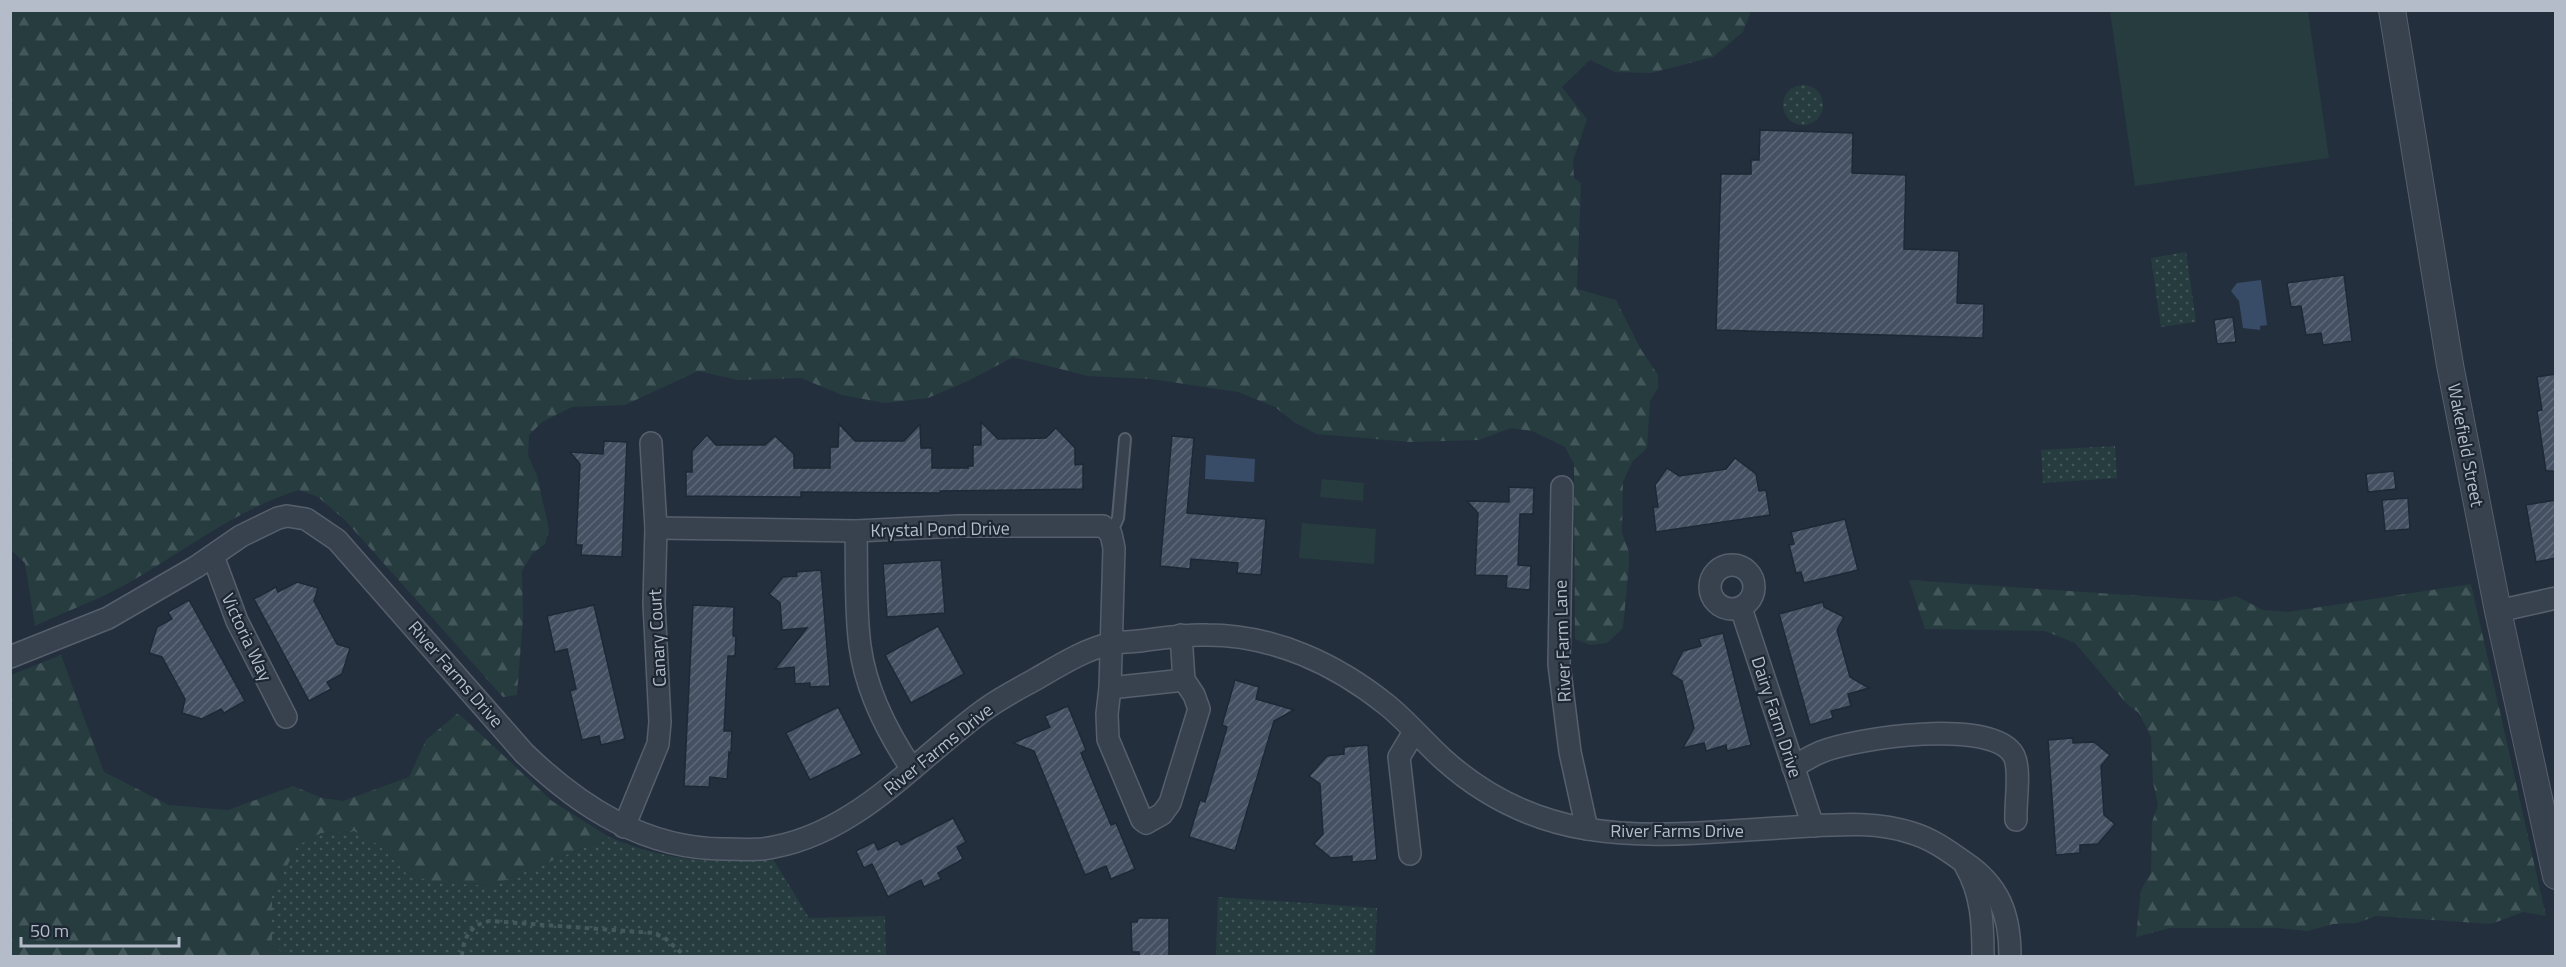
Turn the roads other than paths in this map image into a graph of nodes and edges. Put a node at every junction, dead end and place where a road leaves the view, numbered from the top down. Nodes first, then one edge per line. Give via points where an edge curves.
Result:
1 (2392, 10) edge
2 (1125, 439) dead end
3 (651, 443) dead end
4 (1562, 487) dead end
5 (656, 528) junction
6 (856, 531) junction
7 (1111, 534) junction
8 (213, 556) junction
9 (2556, 598) edge
10 (1741, 608) dead end
11 (2498, 611) junction
12 (1181, 635) junction
13 (1112, 644) junction
14 (10, 657) edge
15 (1184, 680) junction
16 (1110, 688) junction
17 (286, 717) dead end
18 (1414, 732) junction
19 (1793, 767) junction
20 (912, 769) junction
21 (2016, 820) dead end
22 (1813, 826) junction
23 (624, 827) junction
24 (1587, 829) junction
25 (1410, 854) dead end
26 (1964, 861) junction
27 (2556, 876) edge
28 (1983, 957) edge
29 (2010, 957) edge

1 - 11 street, Wakefield Street via 2450,365
2 - 7 lane via 1118,518
3 - 5 street, Canary Court
4 - 24 street, River Farm Lane via 1559,664 1570,753
5 - 6 street, Krystal Pond Drive
5 - 23 street, Canary Court via 658,744
6 - 7 street, Krystal Pond Drive via 1094,524
6 - 20 street via 858,622 867,678 893,741
7 - 13 street
8 - 14 street, River Farms Drive via 108,618
8 - 17 street, Victoria Way via 237,621
8 - 23 street, River Farms Drive via 241,536 278,518 296,517 316,524 338,540 529,758 557,784
9 - 11 street
10 - 19 street, Dairy Farm Drive
11 - 27 street, Wakefield Street
12 - 13 street, River Farms Drive
12 - 15 street
12 - 18 street, River Farms Drive via 1243,638 1311,657 1370,692
13 - 16 street
13 - 20 street, River Farms Drive via 1065,662 1000,699
15 - 16 street
15 - 16 street via 1198,709 1170,803 1162,814 1146,823 1108,739
18 - 24 street, River Farms Drive via 1452,767 1501,800 1538,817
18 - 25 street via 1399,757
19 - 21 street via 1821,752 1871,739 1941,733 1983,737 2000,743 2014,756
19 - 22 street, Dairy Farm Drive
20 - 23 street, River Farms Drive via 859,812 805,837 761,849 691,848
22 - 24 street, River Farms Drive via 1680,833
22 - 26 street, River Farms Drive via 1869,825 1907,831 1934,841
26 - 28 street via 1980,901
26 - 29 street, River Farms Drive via 1988,880 1997,893 2010,935

